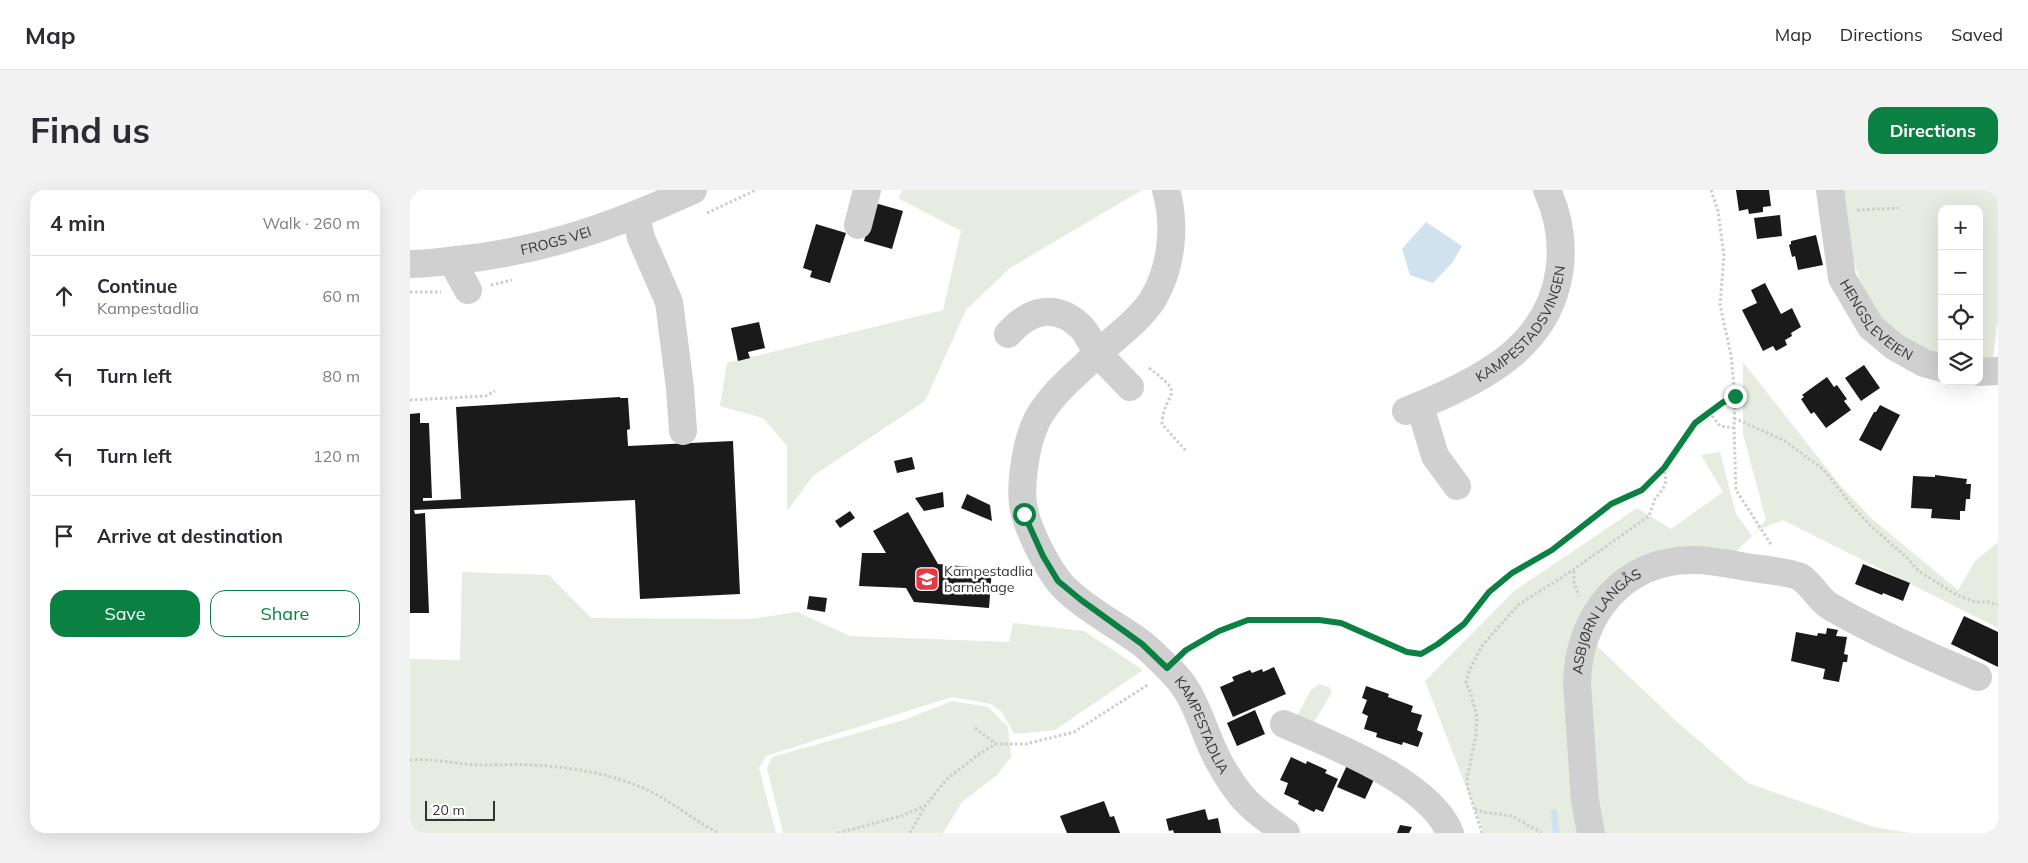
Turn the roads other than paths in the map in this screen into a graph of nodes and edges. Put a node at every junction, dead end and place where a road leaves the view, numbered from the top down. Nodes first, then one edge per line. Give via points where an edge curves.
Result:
1 (693, 190) edge
2 (867, 190) edge
3 (1166, 190) edge
4 (1547, 190) edge
5 (1832, 200) edge
6 (636, 216) junction
7 (858, 225) dead end
8 (452, 261) junction
9 (410, 264) edge
10 (468, 290) dead end
11 (1008, 334) dead end
12 (1098, 353) junction
13 (1938, 367) edge
14 (1998, 371) edge
15 (1983, 372) edge
16 (1138, 377) road end
17 (683, 431) dead end
18 (1457, 486) dead end
19 (1978, 677) dead end
20 (1284, 724) dead end
21 (1286, 833) edge
22 (1450, 833) edge
23 (1591, 833) edge

1 - 6 street, FROGS VEI
2 - 7 street
3 - 12 street, KAMPESTADLIA via 1172,227 1170,253 1162,279 1141,315
4 - 18 street, KAMPESTADSVINGEN via 1560,230 1562,255 1558,280 1538,327 1501,362 1462,386 1413,408 1435,456
5 - 13 street, HENGSLEVEIEN via 1842,278 1871,327 1895,347
6 - 8 street, FROGS VEI via 544,246
6 - 17 street via 669,302
8 - 9 street, FROGS VEI
8 - 10 street
11 - 12 street via 1036,312 1053,312 1069,317 1083,328
12 - 16 street
12 - 21 street, KAMPESTADLIA via 1054,397 1038,420 1027,449 1023,479 1024,514 1058,581 1142,644 1176,676 1195,706 1218,760 1245,800
14 - 15 street
19 - 23 street, ASBJØRN LANGÅS via 1916,651 1828,606 1799,576 1694,560 1652,567 1633,576 1605,600 1587,628 1578,664 1585,801
20 - 22 street via 1350,753 1413,790 1446,821

